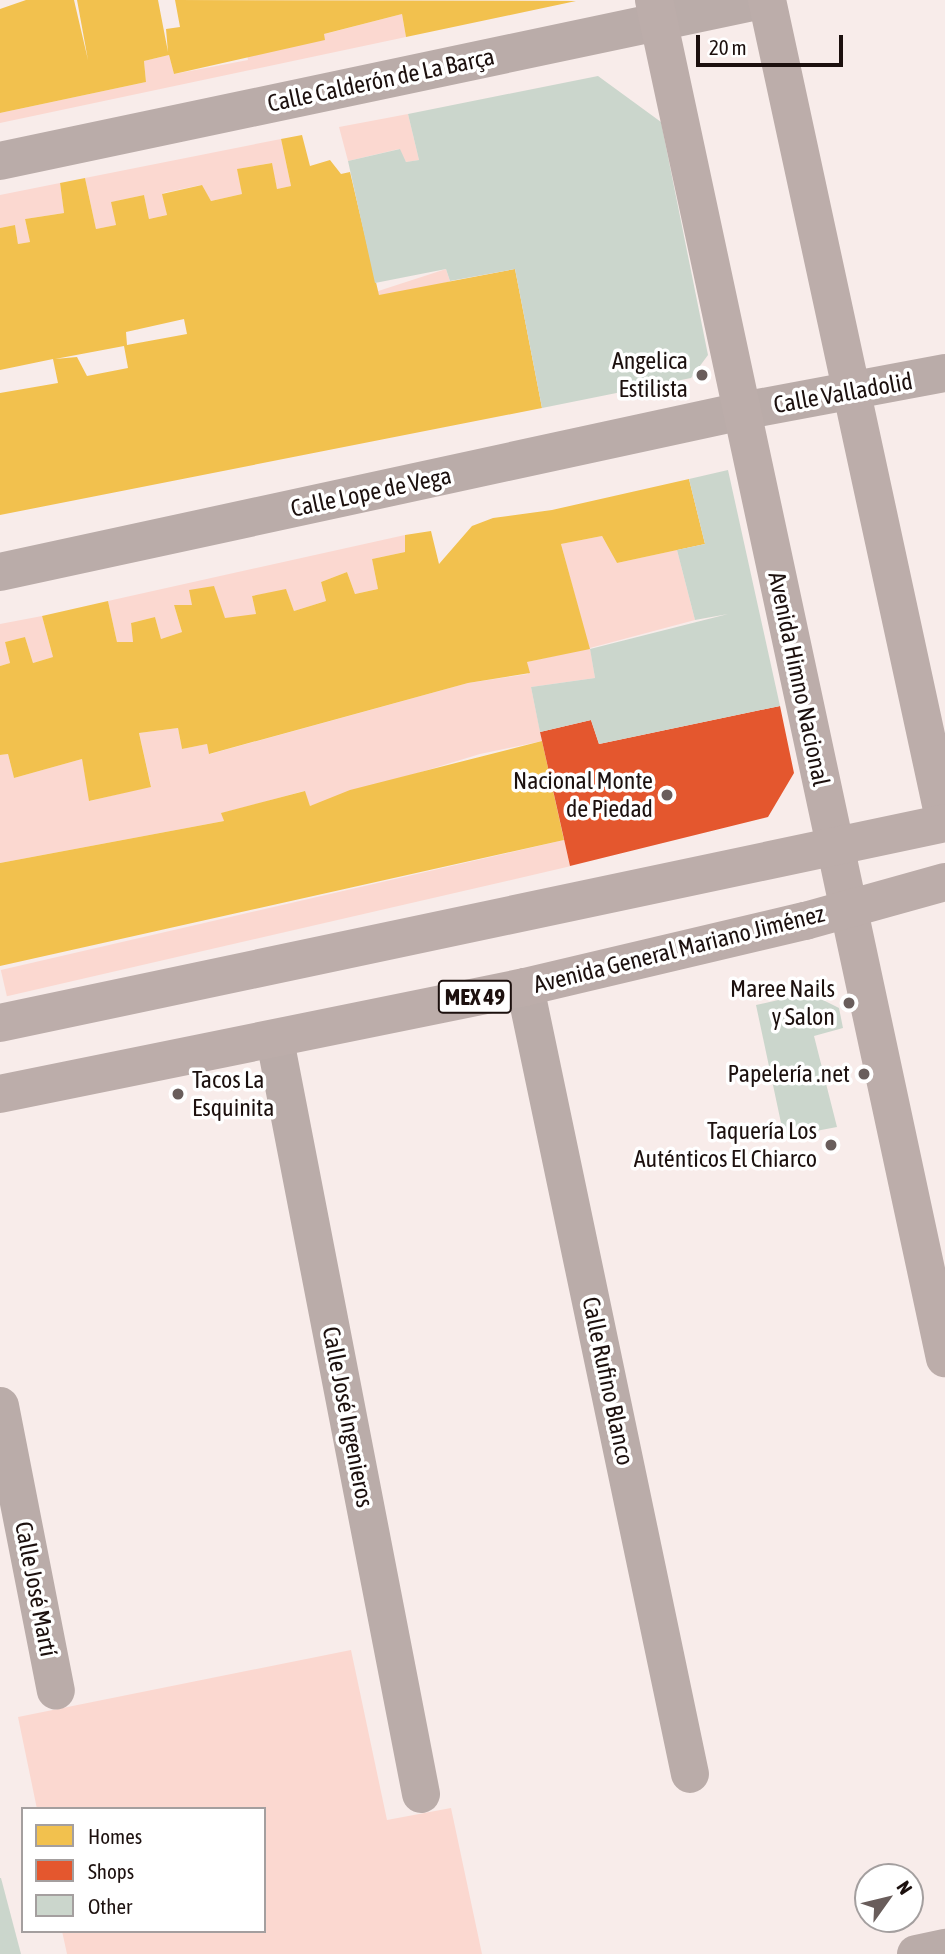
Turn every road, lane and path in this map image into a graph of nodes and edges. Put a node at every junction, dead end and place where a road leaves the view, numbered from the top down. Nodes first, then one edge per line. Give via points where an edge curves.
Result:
1 (762, 0) edge
2 (767, 0) edge
3 (656, 10) edge
4 (0, 161) edge
5 (945, 373) edge
6 (852, 394) junction
7 (742, 411) junction
8 (0, 572) edge
9 (945, 823) edge
10 (835, 846) junction
11 (945, 882) edge
12 (849, 907) junction
13 (525, 987) junction
14 (0, 1023) edge
15 (275, 1040) junction
16 (0, 1094) edge
17 (945, 1358) edge
18 (0, 1406) edge
19 (56, 1690) dead end
20 (690, 1774) dead end
21 (421, 1794) dead end
22 (945, 1948) edge
23 (916, 1954) edge

1 - 3 street, Calle Calderón de La Barça
2 - 6 main road
3 - 4 street, Calle Calderón de La Barça
3 - 7 main road, Avenida Himno Nacional
5 - 6 street, Calle Valladolid
6 - 7 street, Calle Valladolid
6 - 9 main road
7 - 8 street, Calle Lope de Vega
7 - 10 main road, Avenida Himno Nacional
9 - 10 main road
10 - 12 main road, Avenida Himno Nacional
10 - 14 main road
11 - 12 main road, Avenida General Mariano Jiménez / MEX 49
12 - 13 main road, Avenida General Mariano Jiménez / MEX 49
12 - 17 main road, Avenida Himno Nacional
13 - 15 main road, Avenida General Mariano Jiménez / MEX 49
13 - 20 street, Calle Rufino Blanco
15 - 16 main road, Avenida General Mariano Jiménez / MEX 49
15 - 21 street, Calle José Ingenieros
18 - 19 street, Calle José Martí
22 - 23 street

